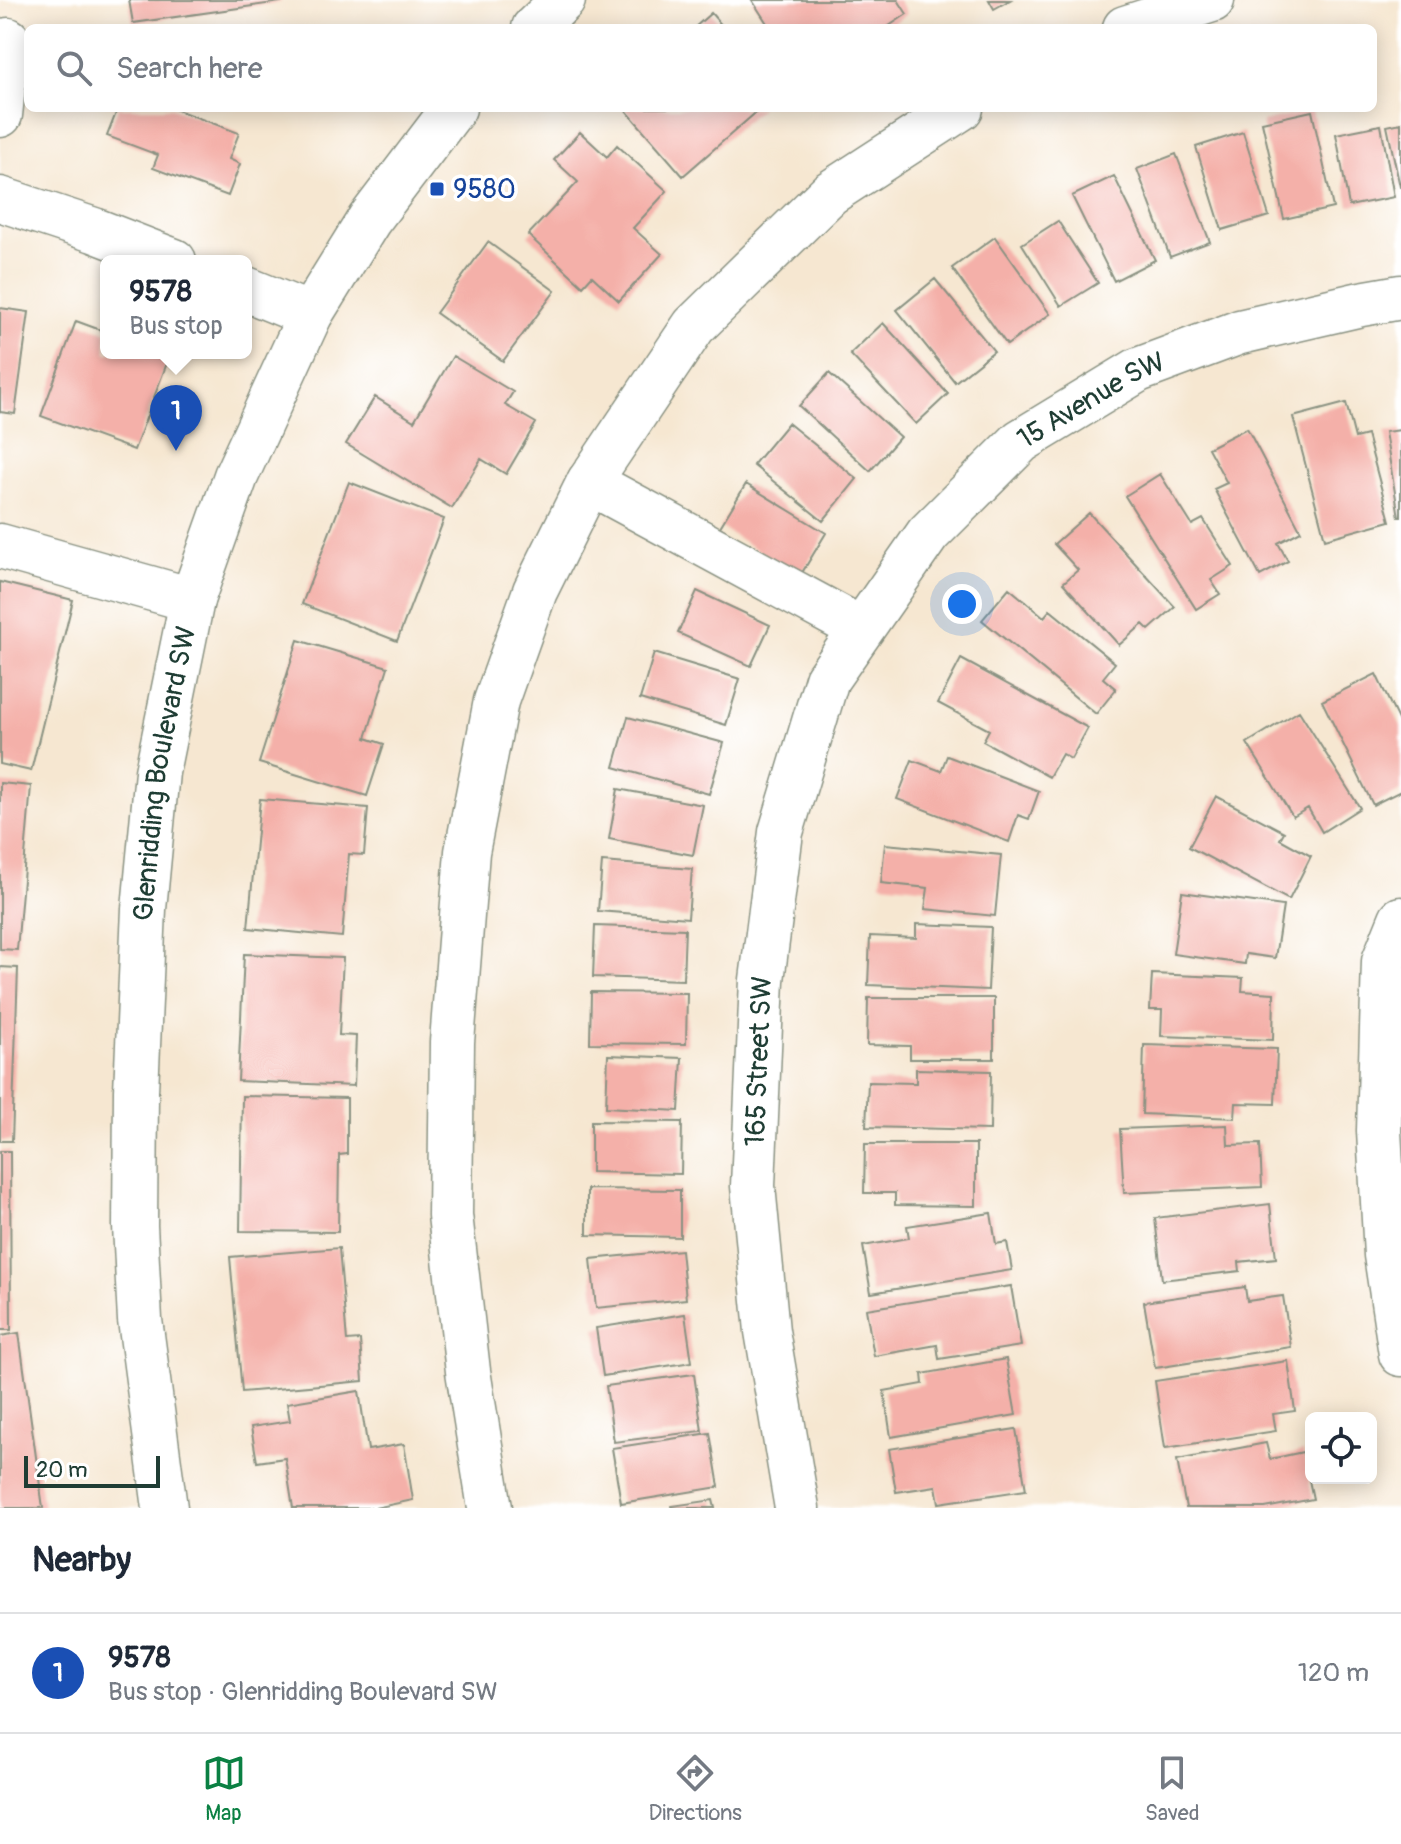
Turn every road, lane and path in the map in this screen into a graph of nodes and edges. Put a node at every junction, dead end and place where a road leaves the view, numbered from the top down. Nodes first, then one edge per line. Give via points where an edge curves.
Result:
1 (563, 0) edge
2 (1212, 0) edge
3 (538, 24) edge
4 (1137, 24) edge
5 (8, 40) dead end
6 (451, 112) edge
7 (955, 112) edge
8 (0, 115) edge
9 (0, 199) edge
10 (159, 255) edge
11 (252, 291) edge
12 (1401, 297) edge
13 (310, 315) junction
14 (589, 482) junction
15 (0, 546) edge
16 (192, 600) junction
17 (861, 629) junction
18 (1401, 919) edge
19 (1401, 1354) edge
20 (165, 1508) edge
21 (490, 1508) edge
22 (797, 1508) edge

1 - 3 street
2 - 4 street
5 - 8 street
6 - 13 street, Glenridding Boulevard SW via 369,220
7 - 14 street via 830,193 694,326
9 - 10 street
11 - 13 street
12 - 17 street, 15 Avenue SW via 1240,332 1138,370 1047,425 1021,441 928,534
13 - 16 street, Glenridding Boulevard SW via 236,476
14 - 17 street
14 - 21 street via 535,591 496,701 467,852 452,1042 450,1215
15 - 16 street
16 - 20 street, Glenridding Boulevard SW via 157,772 136,1091 140,1320
17 - 22 street, 165 Street SW via 827,679 781,832 762,980 753,1186 767,1331
18 - 19 street via 1384,961 1379,1131 1386,1255

